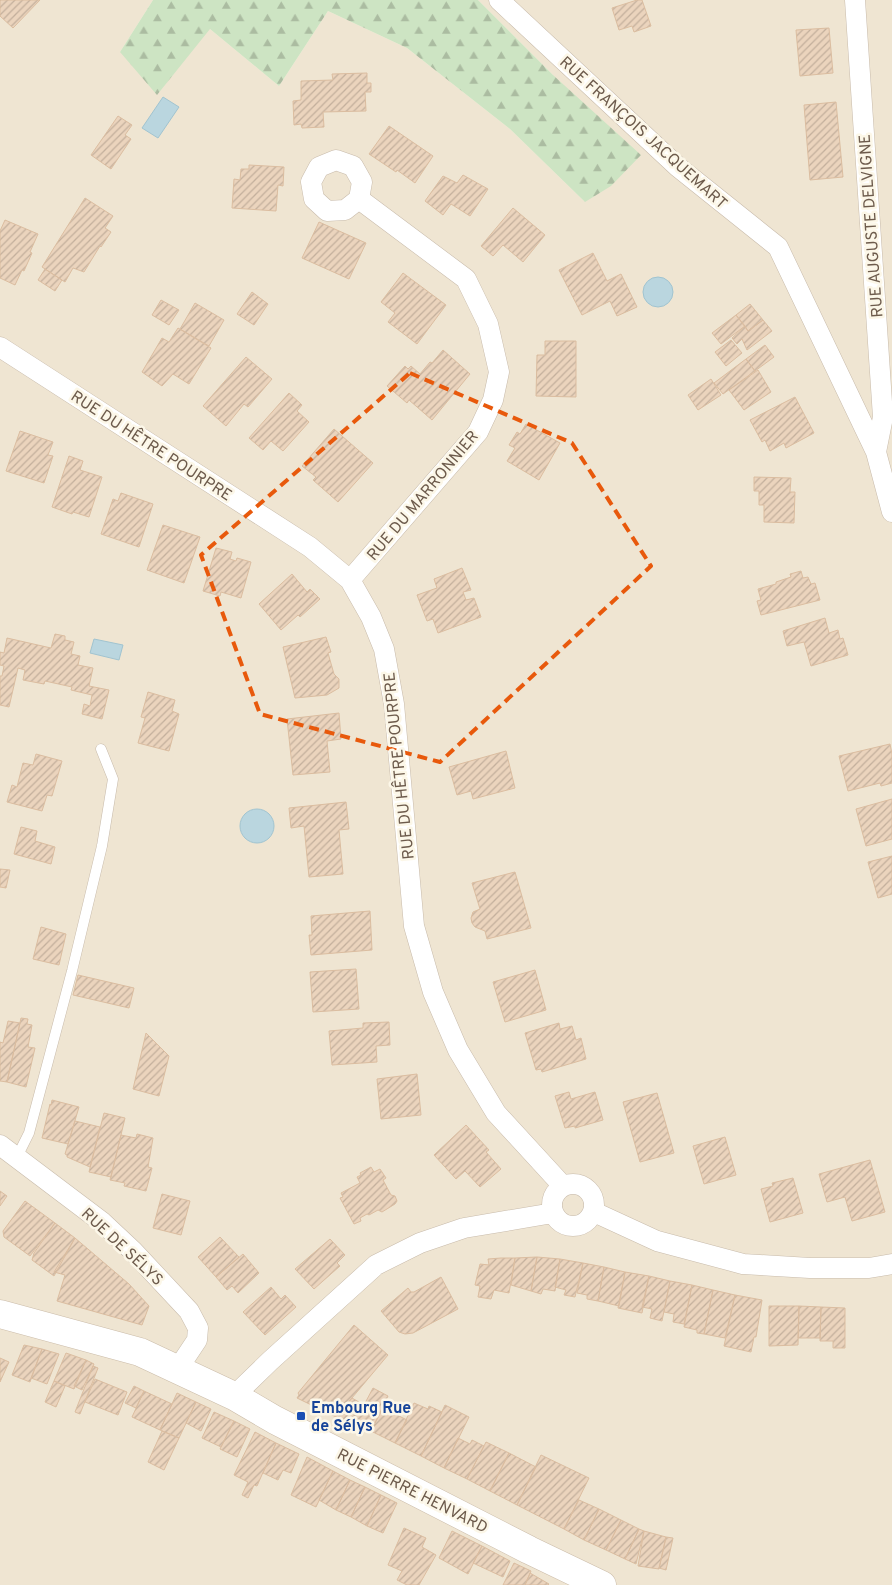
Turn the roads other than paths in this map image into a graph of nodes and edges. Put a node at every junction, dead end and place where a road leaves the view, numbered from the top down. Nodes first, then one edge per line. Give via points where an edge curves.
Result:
1 (499, 0) edge
2 (855, 0) edge
3 (359, 199) dead end
4 (0, 347) edge
5 (876, 452) junction
6 (892, 512) edge
7 (350, 580) junction
8 (101, 749) dead end
9 (0, 1145) edge
10 (17, 1157) junction
11 (563, 1186) junction
12 (594, 1212) junction
13 (553, 1213) junction
14 (892, 1264) edge
15 (0, 1314) edge
16 (177, 1370) junction
17 (234, 1396) junction
18 (602, 1585) edge

1 - 5 street, RUE FRANÇOIS JACQUEMART via 678,167 778,247
2 - 5 street, RUE AUGUSTE DELVIGNE via 883,417
3 - 7 street, RUE DU MARRONNIER via 466,279 488,324 499,372 493,400 478,432
4 - 7 street, RUE DU HÊTRE POURPRE via 310,547
5 - 6 street, RUE FRANÇOIS JACQUEMART
7 - 11 street, RUE DU HÊTRE POURPRE via 384,649 394,704 414,926 433,992 458,1050 496,1113
8 - 10 lane via 113,778 102,846 29,1133
9 - 10 street, RUE DE SÉLYS
10 - 16 street, RUE DE SÉLYS via 102,1222 189,1311 198,1328 196,1340
11 - 12 street via 571,1183 587,1188 593,1195
11 - 13 street via 553,1197
12 - 13 street via 578,1226 563,1224
12 - 14 street via 657,1240 743,1264 810,1268 869,1268
13 - 17 street via 464,1228 420,1243 376,1265
15 - 16 main road, RUE PIERRE HENVARD via 140,1352
16 - 17 main road, RUE PIERRE HENVARD
17 - 18 main road, RUE PIERRE HENVARD via 275,1420

